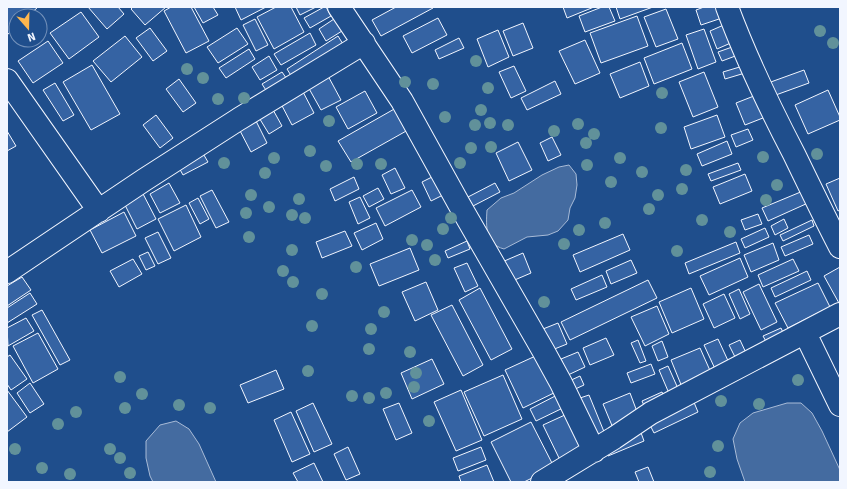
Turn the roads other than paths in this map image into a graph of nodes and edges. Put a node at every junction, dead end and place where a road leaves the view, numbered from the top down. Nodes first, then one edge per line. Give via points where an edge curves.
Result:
1 (339, 7) edge
2 (727, 7) edge
3 (364, 43) junction
4 (7, 80) edge
5 (99, 211) junction
6 (840, 247) edge
7 (7, 272) edge
8 (840, 314) edge
9 (805, 333) junction
10 (840, 404) edge
11 (594, 451) junction
12 (547, 481) edge

1 - 3 street
2 - 6 street via 753,71
3 - 5 street via 239,119
3 - 11 street via 402,101 544,352
4 - 5 street
5 - 7 street
8 - 9 street
9 - 10 street
9 - 11 street via 658,409
11 - 12 street

